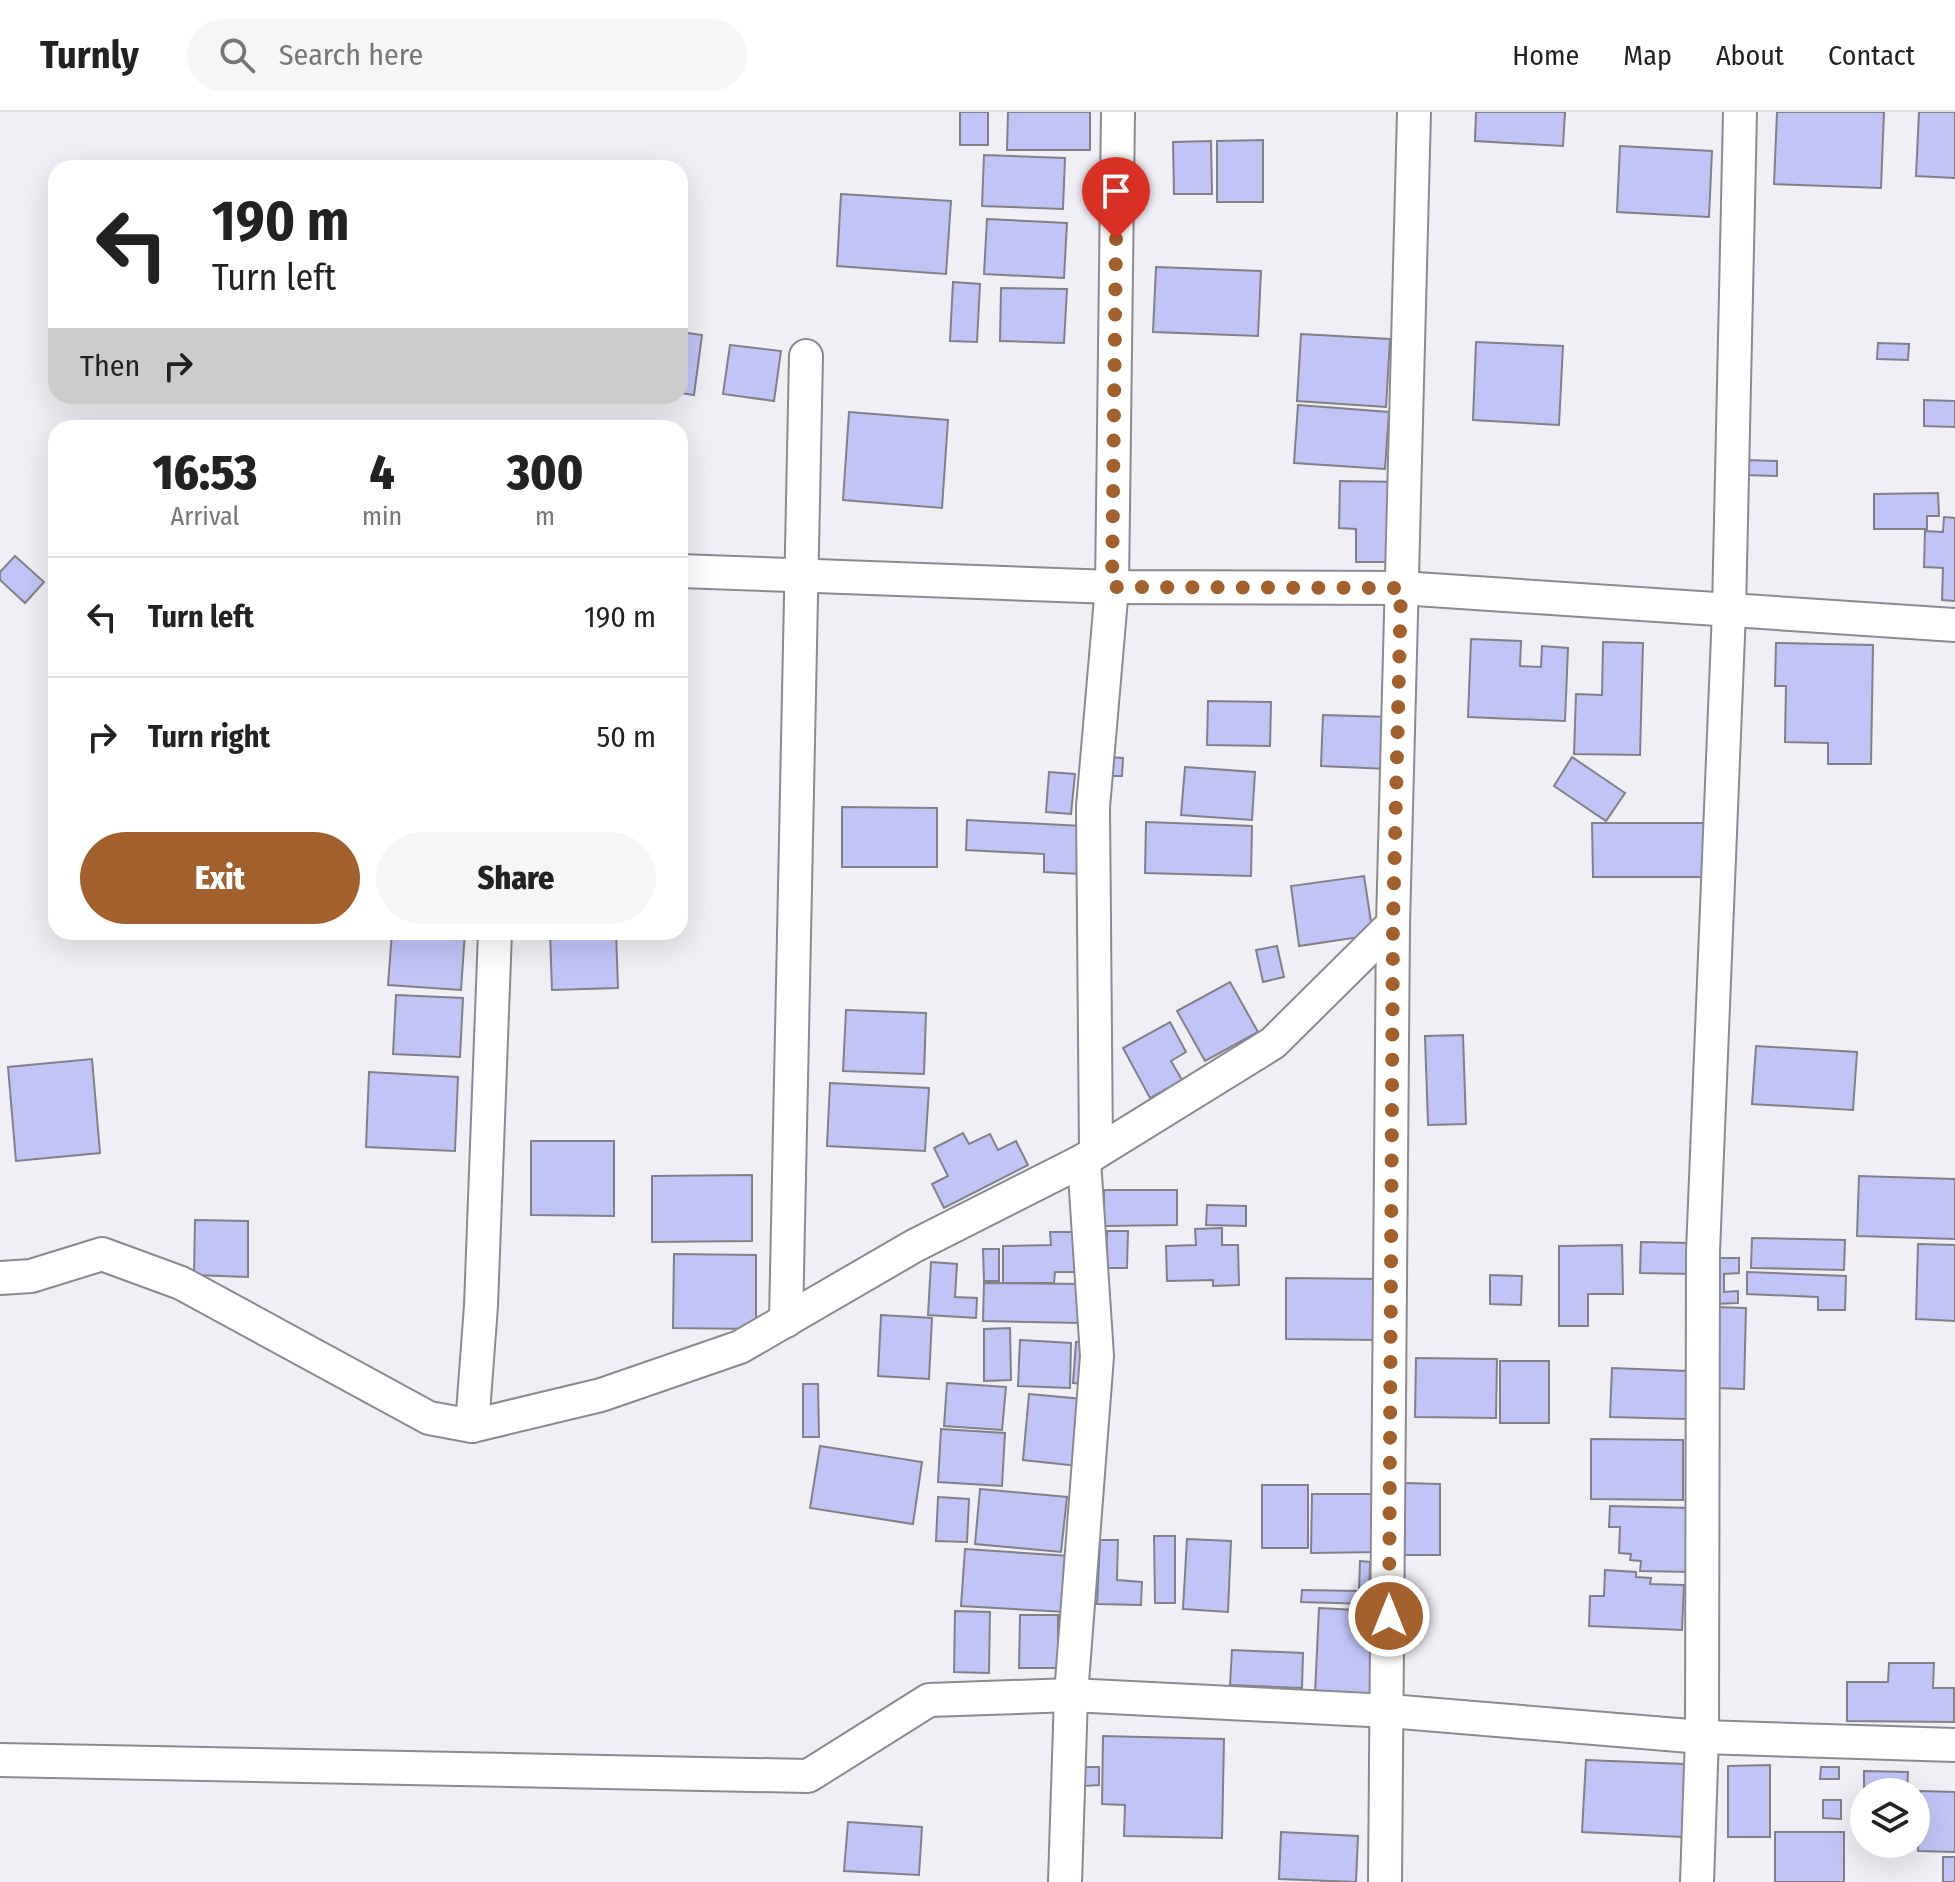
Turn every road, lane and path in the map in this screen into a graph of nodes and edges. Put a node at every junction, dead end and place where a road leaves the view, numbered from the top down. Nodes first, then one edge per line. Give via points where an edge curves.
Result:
1 (1118, 112) edge
2 (1414, 112) edge
3 (1740, 112) edge
4 (806, 356) dead end
5 (688, 571) edge
6 (801, 576) junction
7 (1112, 587) junction
8 (1401, 588) junction
9 (1729, 611) junction
10 (1955, 625) edge
11 (1393, 924) junction
12 (495, 940) edge
13 (1090, 1156) junction
14 (0, 1278) edge
15 (786, 1321) junction
16 (472, 1426) junction
17 (1071, 1695) junction
18 (1389, 1711) junction
19 (1702, 1737) junction
20 (1955, 1745) edge
21 (0, 1760) edge
22 (1065, 1882) edge
23 (1385, 1882) edge
24 (1697, 1882) edge

1 - 7 street
2 - 8 street
3 - 9 street
4 - 6 street
5 - 6 street
6 - 7 street
6 - 15 street
7 - 8 street
7 - 13 street via 1093,807
8 - 9 street
8 - 11 street
9 - 10 street
9 - 19 street via 1703,1252
11 - 13 street via 1273,1043
11 - 18 street
12 - 16 street
13 - 15 street via 914,1246
13 - 17 street via 1097,1356
14 - 16 street via 31,1276 102,1254 181,1283 429,1418
15 - 16 street via 740,1347 601,1395
17 - 18 street
17 - 21 street via 929,1700 808,1776
17 - 22 street
18 - 19 street
18 - 23 street
19 - 20 street
19 - 24 street

